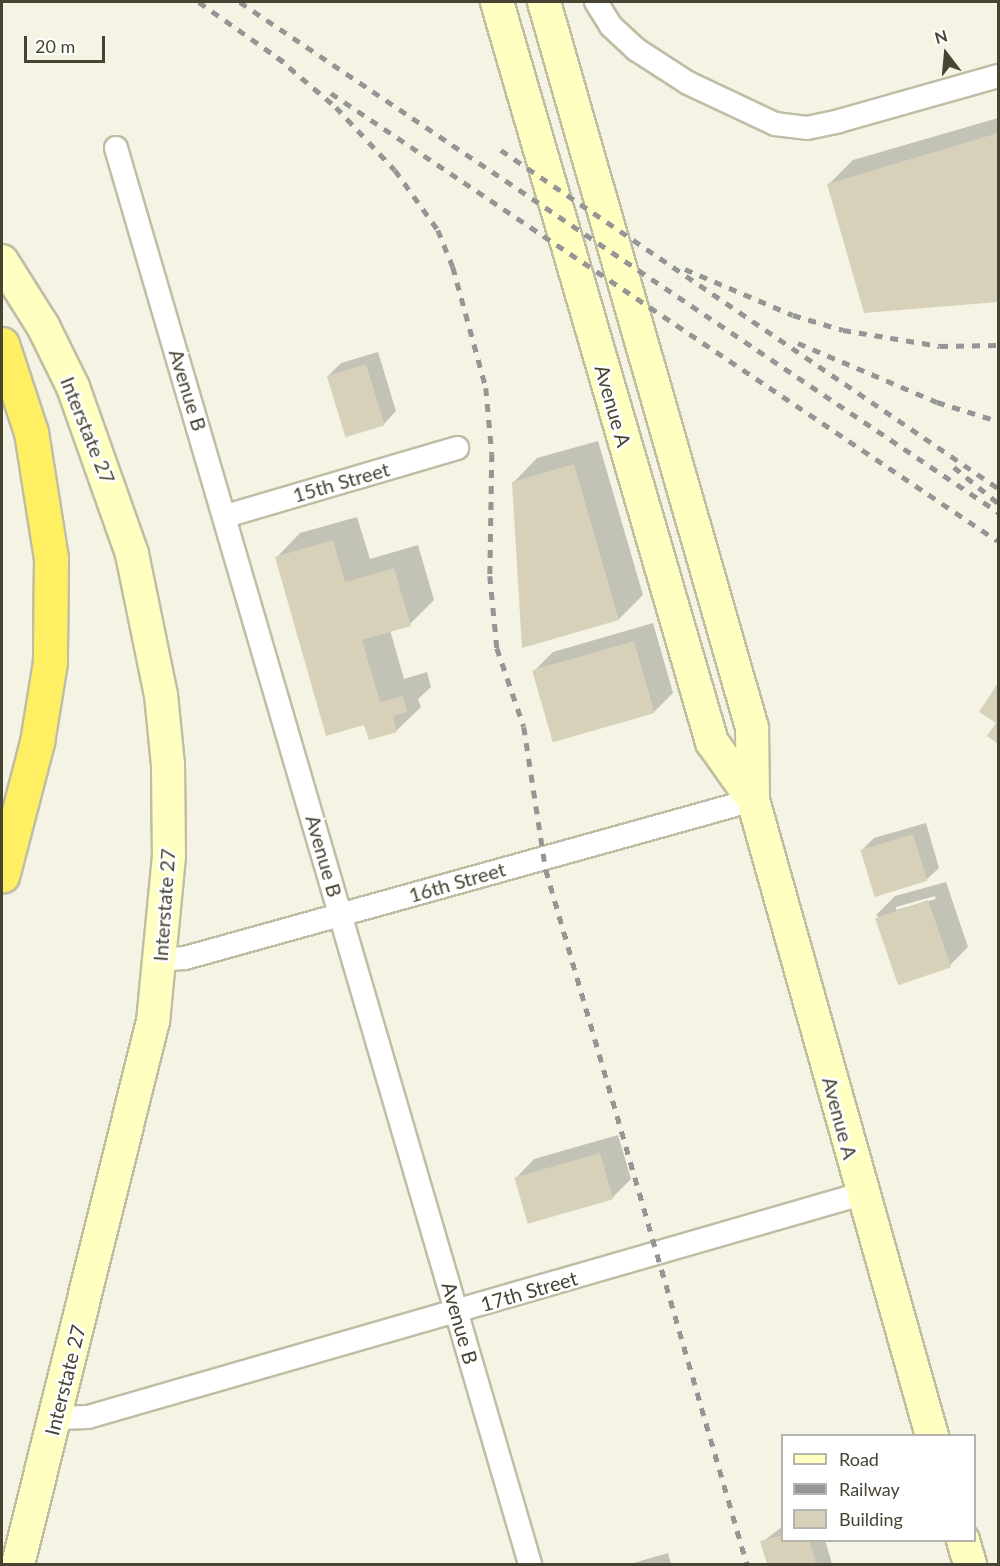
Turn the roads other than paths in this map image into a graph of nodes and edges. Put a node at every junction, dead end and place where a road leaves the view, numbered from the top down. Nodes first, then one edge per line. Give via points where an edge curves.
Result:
1 (497, 2) edge
2 (544, 2) edge
3 (596, 2) edge
4 (999, 76) edge
5 (116, 148) dead end
6 (2, 261) edge
7 (2, 344) edge
8 (457, 448) dead end
9 (226, 516) junction
10 (753, 800) junction
11 (2, 876) edge
12 (341, 914) junction
13 (161, 960) junction
14 (861, 1194) junction
15 (457, 1312) junction
16 (56, 1418) junction
17 (931, 1434) edge
18 (964, 1542) edge
19 (18, 1564) edge
20 (530, 1564) edge
21 (970, 1564) edge

1 - 10 main road, Avenue A via 712,742
2 - 10 main road, Avenue A via 752,728
3 - 4 street via 611,26 637,50 688,82 775,124 807,128
5 - 9 street, Avenue B
6 - 13 main road, Interstate 27 via 43,326 73,387 132,554 160,695 168,765 169,856
7 - 11 highway via 31,432 51,558 50,662 38,742
8 - 9 street, 15th Street
9 - 12 street, Avenue B
10 - 12 street, 16th Street
10 - 14 main road, Avenue A
12 - 13 street, 16th Street via 185,958
12 - 15 street, Avenue B
13 - 16 main road, Interstate 27 via 140,1081
14 - 15 street, 17th Street
14 - 17 main road, Avenue A
15 - 16 street, 17th Street via 88,1417
15 - 20 street, Avenue B
16 - 19 main road, Interstate 27
18 - 21 main road

